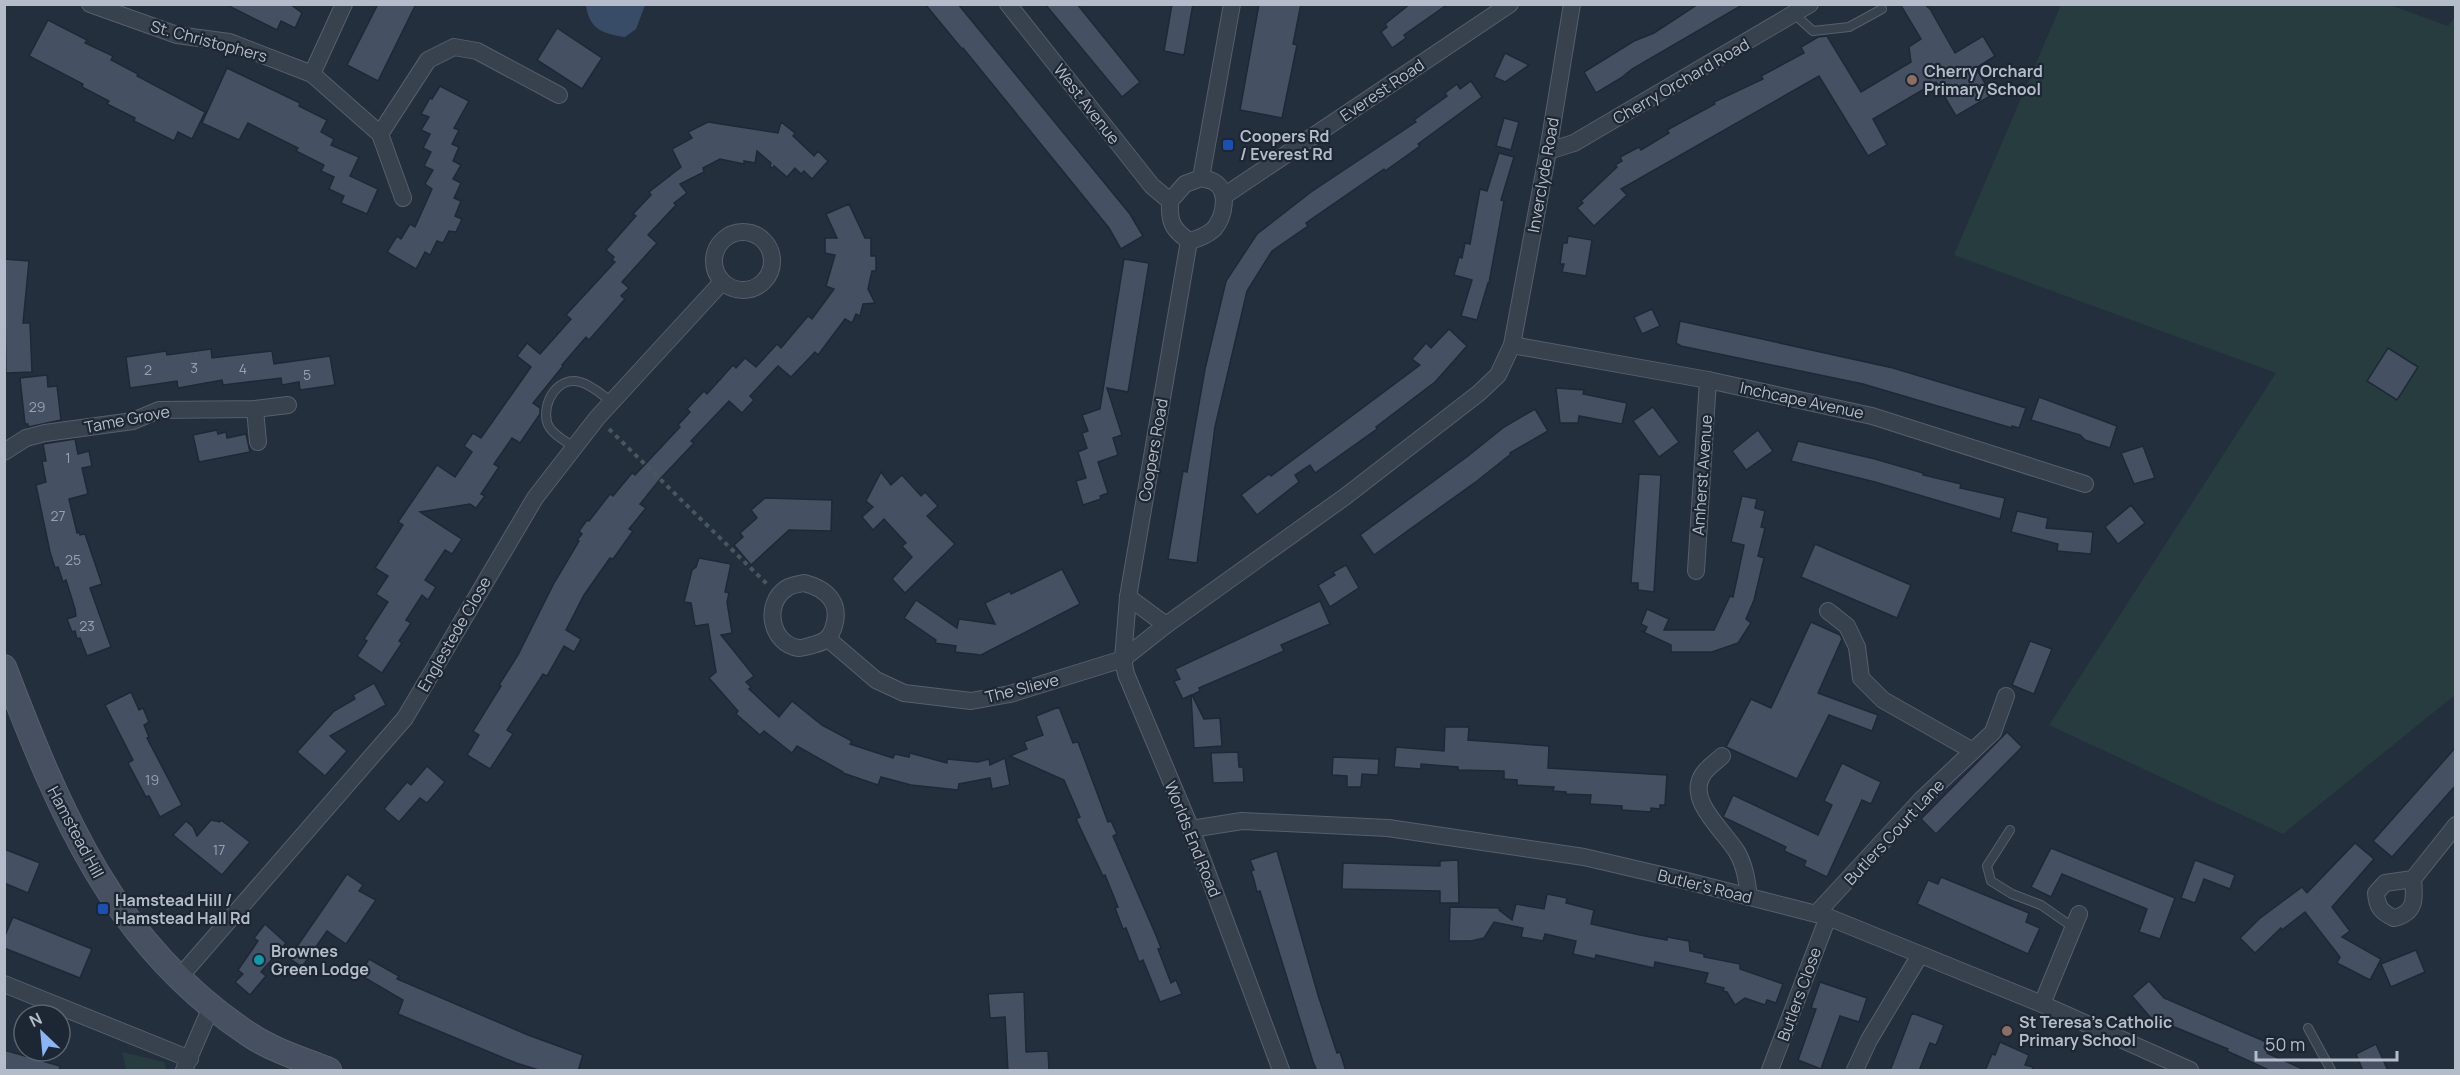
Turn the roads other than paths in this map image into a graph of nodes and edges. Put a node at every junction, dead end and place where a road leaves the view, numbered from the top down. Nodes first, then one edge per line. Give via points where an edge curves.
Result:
1 (90, 4) edge
2 (344, 4) edge
3 (1008, 4) edge
4 (1232, 4) edge
5 (1510, 4) edge
6 (1572, 4) edge
7 (1810, 4) edge
8 (1882, 9) dead end
9 (1794, 14) junction
10 (312, 74) junction
11 (559, 95) dead end
12 (381, 134) junction
13 (1548, 151) junction
14 (1201, 178) junction
15 (1224, 196) junction
16 (403, 198) dead end
17 (1170, 201) junction
18 (1189, 242) junction
19 (722, 282) dead end
20 (1512, 345) junction
21 (1708, 380) junction
22 (612, 402) junction
23 (288, 405) dead end
24 (255, 409) junction
25 (258, 442) dead end
26 (574, 447) junction
27 (4, 452) edge
28 (2085, 484) dead end
29 (1696, 571) dead end
30 (1128, 597) junction
31 (1828, 611) dead end
32 (1166, 626) junction
33 (828, 639) junction
34 (1123, 659) junction
35 (4, 668) edge
36 (2006, 696) dead end
37 (1973, 751) junction
38 (1722, 756) dead end
39 (2456, 825) edge
40 (1191, 829) junction
41 (2010, 830) dead end
42 (2413, 879) dead end
43 (1749, 897) junction
44 (1822, 916) junction
45 (2076, 921) joint
46 (1920, 955) junction
47 (178, 979) junction
48 (4, 984) edge
49 (2042, 1004) junction
50 (211, 1007) junction
51 (2308, 1028) dead end
52 (187, 1065) edge
53 (329, 1071) edge
54 (1281, 1071) edge
55 (1770, 1071) edge
56 (1855, 1071) edge
57 (2190, 1071) edge
58 (2331, 1071) edge

1 - 10 street, St. Christophers via 177,35 228,42
2 - 10 street
3 - 17 street, West Avenue via 1152,186
4 - 14 street
5 - 15 street, Everest Road
6 - 13 street, Inverclyde Road
7 - 9 street, Cherry Orchard Road
8 - 9 lane via 1849,27 1813,30
9 - 13 street, Cherry Orchard Road via 1574,143
10 - 12 street, St. Christophers
11 - 12 street via 477,51 454,47 428,60
12 - 16 street
13 - 20 street, Inverclyde Road
14 - 15 street via 1216,183
14 - 17 street via 1185,184
15 - 18 street via 1215,228
17 - 18 street via 1169,217 1176,232
18 - 30 street, Coopers Road
19 - 22 street, Englestede Close
20 - 21 street, Inchcape Avenue
20 - 32 street via 1498,375 1479,393 1346,496
21 - 28 street, Inchcape Avenue via 1872,416
21 - 29 street, Amherst Avenue
22 - 26 street, Englestede Close
22 - 26 lane via 580,382 562,384 554,392 547,401 547,421
23 - 24 street, Tame Grove
24 - 25 street
24 - 27 street, Tame Grove via 159,410 133,421 26,438
26 - 47 street, Englestede Close via 535,498 405,718
30 - 32 street
30 - 34 street, Coopers Road
31 - 37 street via 1848,626 1857,646 1861,678 1883,700
32 - 34 street
33 - 33 street via 836,618 833,601 820,587 804,583 788,587 778,596 771,614 775,630 785,642 800,648
33 - 34 street, The Slieve via 876,680 895,689 961,700 1010,694
34 - 40 street, Worlds End Road
35 - 47 main road, Hamstead Hill via 42,767 94,870 147,945
36 - 37 street, Butlers Court Lane via 1993,732
37 - 44 street, Butlers Court Lane via 1922,800
38 - 43 street via 1702,776 1698,791 1708,816 1737,853
39 - 42 street
40 - 43 street, Butler's Road via 1242,821 1388,828 1584,857
40 - 54 street, Worlds End Road
41 - 45 lane via 1987,866 1991,881
43 - 44 street, Butler's Road
44 - 46 street, Butler's Road
44 - 55 street, Butlers Close
45 - 49 street
46 - 49 street, Butler's Road
46 - 56 street
47 - 50 main road, Hamstead Hill
48 - 52 street
49 - 57 street, Butler's Road
50 - 52 street
50 - 53 main road, Hamstead Hill via 252,1037
51 - 58 lane

